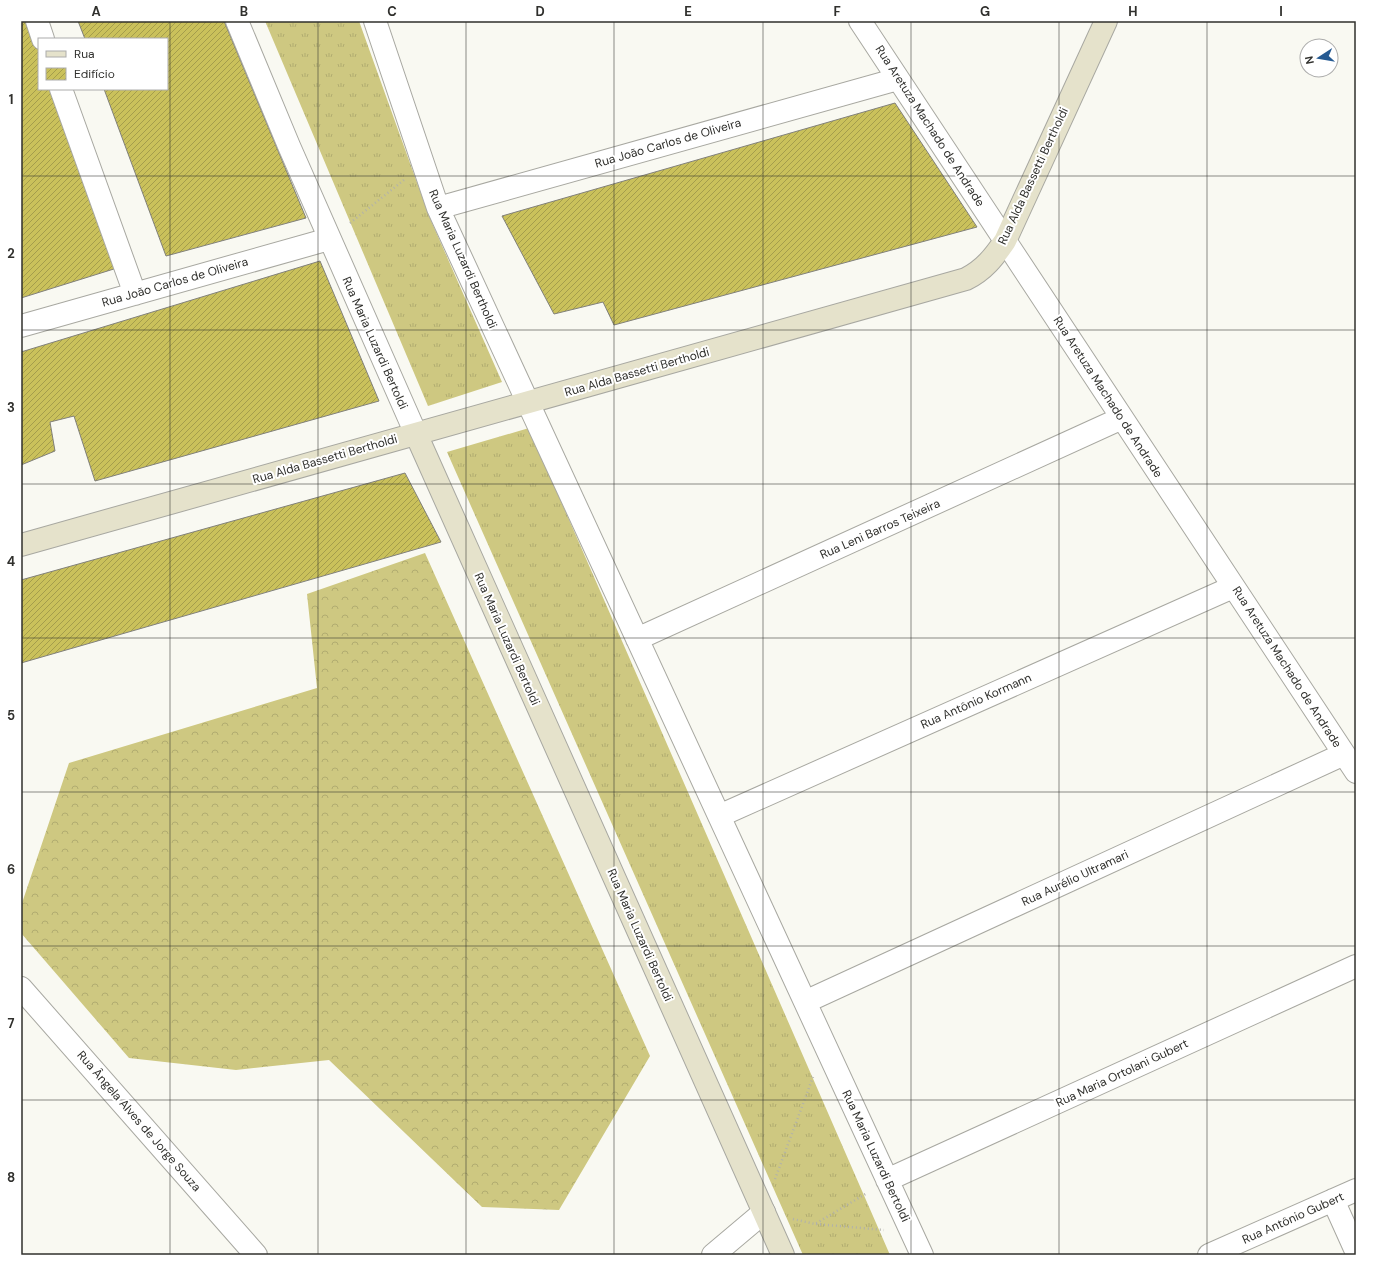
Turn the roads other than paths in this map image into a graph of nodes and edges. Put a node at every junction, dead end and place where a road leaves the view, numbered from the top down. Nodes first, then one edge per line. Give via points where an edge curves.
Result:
1 (37, 21) edge
2 (237, 21) edge
3 (375, 21) edge
4 (860, 21) edge
5 (1106, 21) edge
6 (44, 38) edge
7 (898, 79) junction
8 (61, 90) edge
9 (438, 208) junction
10 (329, 239) junction
11 (1005, 240) junction
12 (135, 294) junction
13 (21, 326) edge
14 (528, 402) junction
15 (1122, 418) junction
16 (416, 434) junction
17 (21, 545) edge
18 (1233, 587) junction
19 (637, 639) junction
20 (1344, 754) junction
21 (1356, 772) edge
22 (719, 816) junction
23 (1356, 966) edge
24 (21, 988) edge
25 (805, 1002) junction
26 (887, 1180) junction
27 (1356, 1190) edge
28 (1332, 1200) junction
29 (764, 1212) junction
30 (1356, 1252) edge
31 (256, 1255) edge
32 (713, 1255) edge
33 (783, 1255) edge
34 (922, 1255) edge
35 (1209, 1255) edge

1 - 6 street
2 - 10 street, Rua Maria Luzardi Bertoldi
3 - 9 street, Rua Maria Luzardi Bertholdi
4 - 7 street, Rua Aretuza Machado de Andrade
5 - 11 street, Rua Alda Bassetti Bertholdi
7 - 9 street, Rua João Carlos de Oliveira
7 - 11 street, Rua Aretuza Machado de Andrade
8 - 12 street
9 - 14 street, Rua Maria Luzardi Bertholdi
10 - 12 street, Rua João Carlos de Oliveira
10 - 16 street, Rua Maria Luzardi Bertoldi
11 - 14 street, Rua Alda Bassetti Bertholdi via 980,272 966,279
11 - 15 street, Rua Aretuza Machado de Andrade
12 - 13 street, Rua João Carlos de Oliveira
14 - 16 street, Rua Alda Bassetti Bertholdi
14 - 19 street, Rua Maria Luzardi Bertoldi
15 - 18 street, Rua Aretuza Machado de Andrade
15 - 19 street, Rua Leni Barros Teixeira
16 - 17 street, Rua Alda Bassetti Bertholdi
16 - 29 street, Rua Maria Luzardi Bertoldi
18 - 20 street, Rua Aretuza Machado de Andrade
18 - 22 street, Rua Antônio Kormann
19 - 22 street, Rua Maria Luzardi Bertoldi
20 - 21 street, Rua Aretuza Machado de Andrade
20 - 25 street, Rua Aurélio Ultramari
22 - 25 street, Rua Maria Luzardi Bertoldi
23 - 26 street, Rua Maria Ortolani Gubert
24 - 31 street, Rua Ângela Alves de Jorge Souza
25 - 26 street, Rua Maria Luzardi Bertoldi
26 - 34 street, Rua Maria Luzardi Bertoldi
27 - 28 street, Rua Antônio Gubert
28 - 30 street
28 - 35 street, Rua Antônio Gubert
29 - 32 street
29 - 33 street, Rua Maria Luzardi Bertoldi

